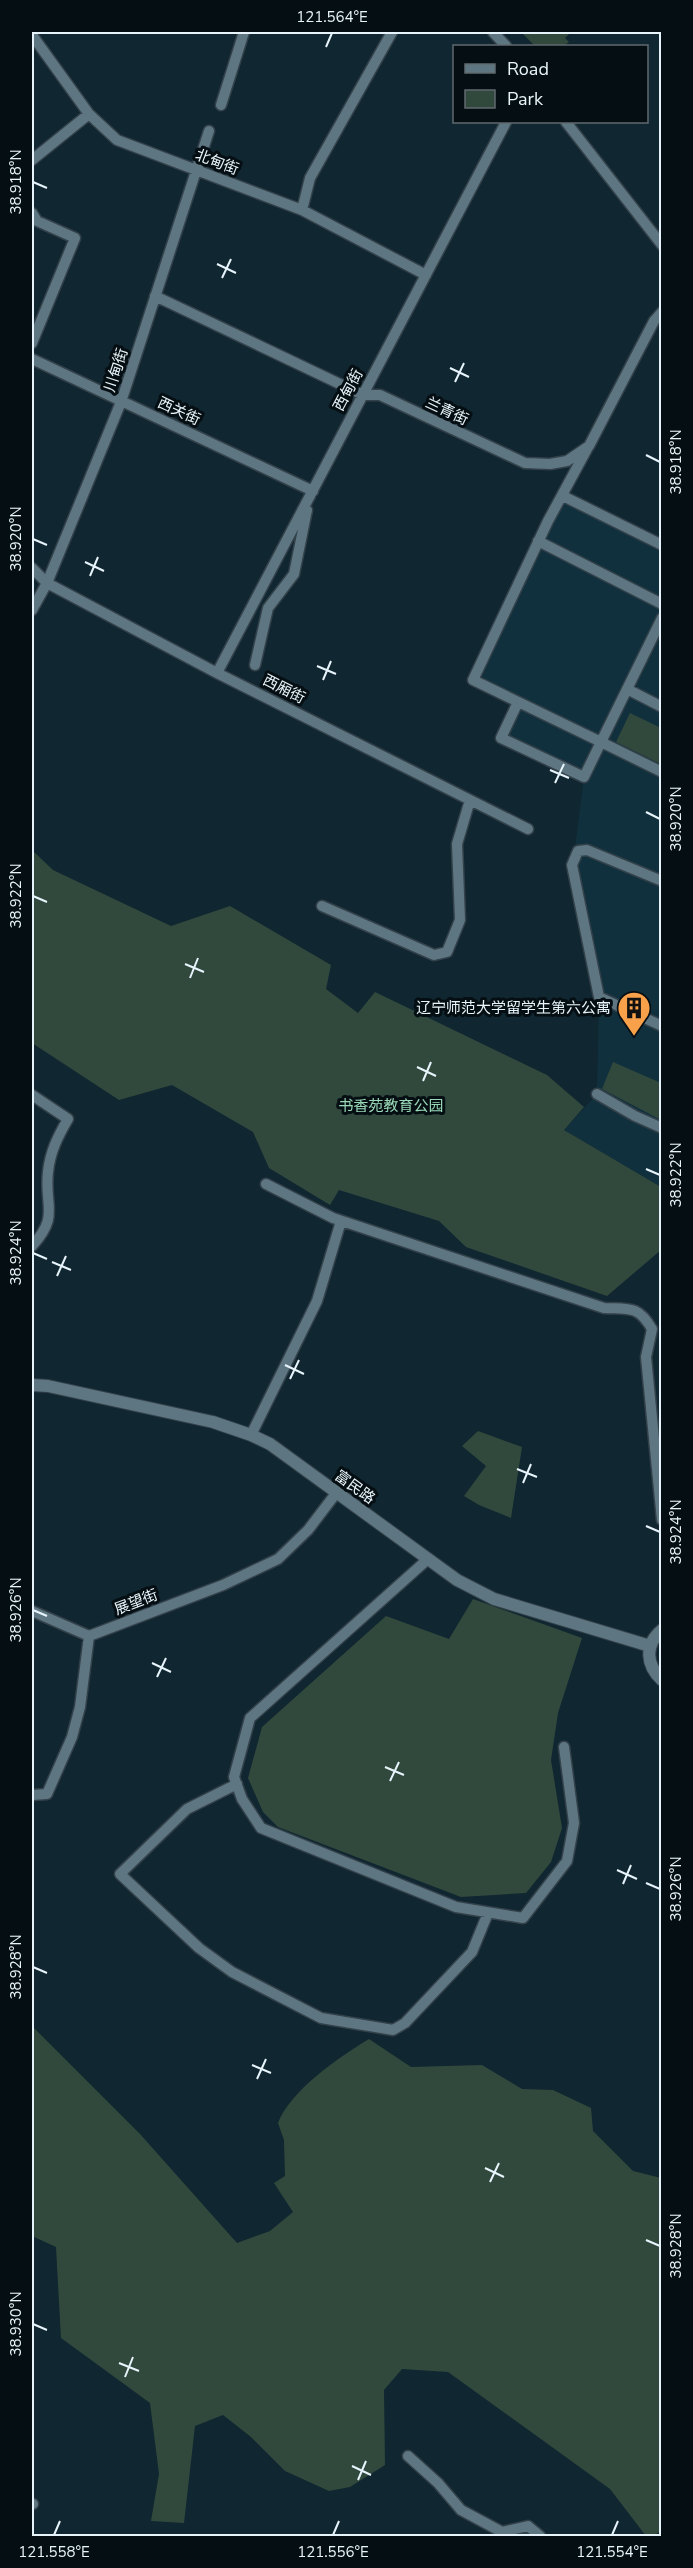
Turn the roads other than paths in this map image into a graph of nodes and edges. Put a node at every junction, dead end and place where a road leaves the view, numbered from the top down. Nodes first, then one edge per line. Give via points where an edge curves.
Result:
1 (244, 32) edge
2 (392, 32) edge
3 (493, 32) edge
4 (32, 35) edge
5 (505, 45) edge
6 (221, 105) dead end
7 (89, 114) junction
8 (505, 123) edge
9 (567, 123) edge
10 (209, 131) dead end
11 (32, 160) edge
12 (196, 170) junction
13 (302, 210) junction
14 (32, 213) edge
15 (662, 246) edge
16 (426, 274) junction
17 (155, 296) junction
18 (662, 312) edge
19 (32, 343) edge
20 (32, 358) edge
21 (363, 394) junction
22 (121, 401) junction
23 (589, 446) junction
24 (312, 493) junction
25 (563, 496) junction
26 (538, 541) junction
27 (662, 545) edge
28 (32, 568) edge
29 (47, 583) junction
30 (662, 604) edge
31 (32, 610) edge
32 (662, 618) edge
33 (255, 665) dead end
34 (218, 673) junction
35 (627, 690) junction
36 (518, 702) junction
37 (662, 707) edge
38 (601, 742) junction
39 (662, 772) edge
40 (470, 800) junction
41 (528, 829) dead end
42 (662, 881) edge
43 (322, 906) dead end
44 (662, 1026) edge
45 (597, 1094) dead end
46 (32, 1095) edge
47 (662, 1128) edge
48 (266, 1184) dead end
49 (341, 1221) junction
50 (32, 1246) edge
51 (32, 1385) edge
52 (251, 1435) junction
53 (337, 1492) junction
54 (662, 1520) edge
55 (428, 1559) junction
56 (32, 1611) edge
57 (662, 1630) edge
58 (89, 1636) junction
59 (650, 1646) junction
60 (662, 1680) edge
61 (564, 1747) dead end
62 (237, 1784) junction
63 (32, 1795) edge
64 (488, 1912) junction
65 (408, 2456) dead end
66 (540, 2536) edge

1 - 6 street
2 - 13 street via 310,178
3 - 5 street
4 - 7 street, 北甸街
7 - 11 street
7 - 12 street, 北甸街 via 117,140
8 - 16 street, 西甸街
9 - 15 street
10 - 12 street, 川甸街
12 - 13 street, 北甸街
12 - 17 street, 川甸街
13 - 16 street, 北甸街
14 - 19 street via 37,221 75,238
16 - 21 street, 西甸街
17 - 21 street, 兰青街
17 - 22 street, 川甸街
18 - 23 street
20 - 22 street, 西关街
21 - 23 street, 兰青街 via 380,395 525,463 567,461
21 - 24 street, 西甸街
22 - 24 street, 西关街
22 - 29 street, 川甸街
23 - 25 street
24 - 33 street via 294,574 268,608
24 - 34 street, 西甸街
25 - 26 street
25 - 27 street
26 - 30 street
26 - 36 street via 473,680
28 - 29 street, 西厢街
29 - 31 street, 川甸街
29 - 34 street, 西厢街
32 - 35 street
34 - 40 street, 西厢街
35 - 37 street
35 - 38 street
36 - 38 street
36 - 38 street via 501,738 584,777
38 - 39 street
40 - 41 street, 西厢街
40 - 43 street via 457,844 459,920 447,952 434,955
42 - 44 street via 587,849 578,851 572,865 599,997
45 - 47 street
46 - 50 street via 68,1119 54,1143 48,1172 49,1219
48 - 49 street
49 - 52 street via 317,1301
49 - 54 street via 604,1308 631,1309 643,1314 652,1329 646,1357
51 - 52 street, 富民路 via 213,1422
52 - 53 street, 富民路
53 - 55 street, 富民路
53 - 58 street, 展望街 via 308,1530 278,1559 223,1585
55 - 59 street, 富民路 via 494,1599
55 - 62 street via 250,1718 234,1777
56 - 58 street
57 - 59 street
58 - 63 street via 72,1737 47,1794
59 - 60 street via 650,1665
61 - 64 street via 574,1823 567,1861 524,1918
62 - 64 street via 261,1828 456,1907
62 - 64 street via 187,1809 120,1874 198,1948 232,1972 321,2018 393,2030 405,2023 472,1952
65 - 66 street via 461,2510 502,2532 528,2526

